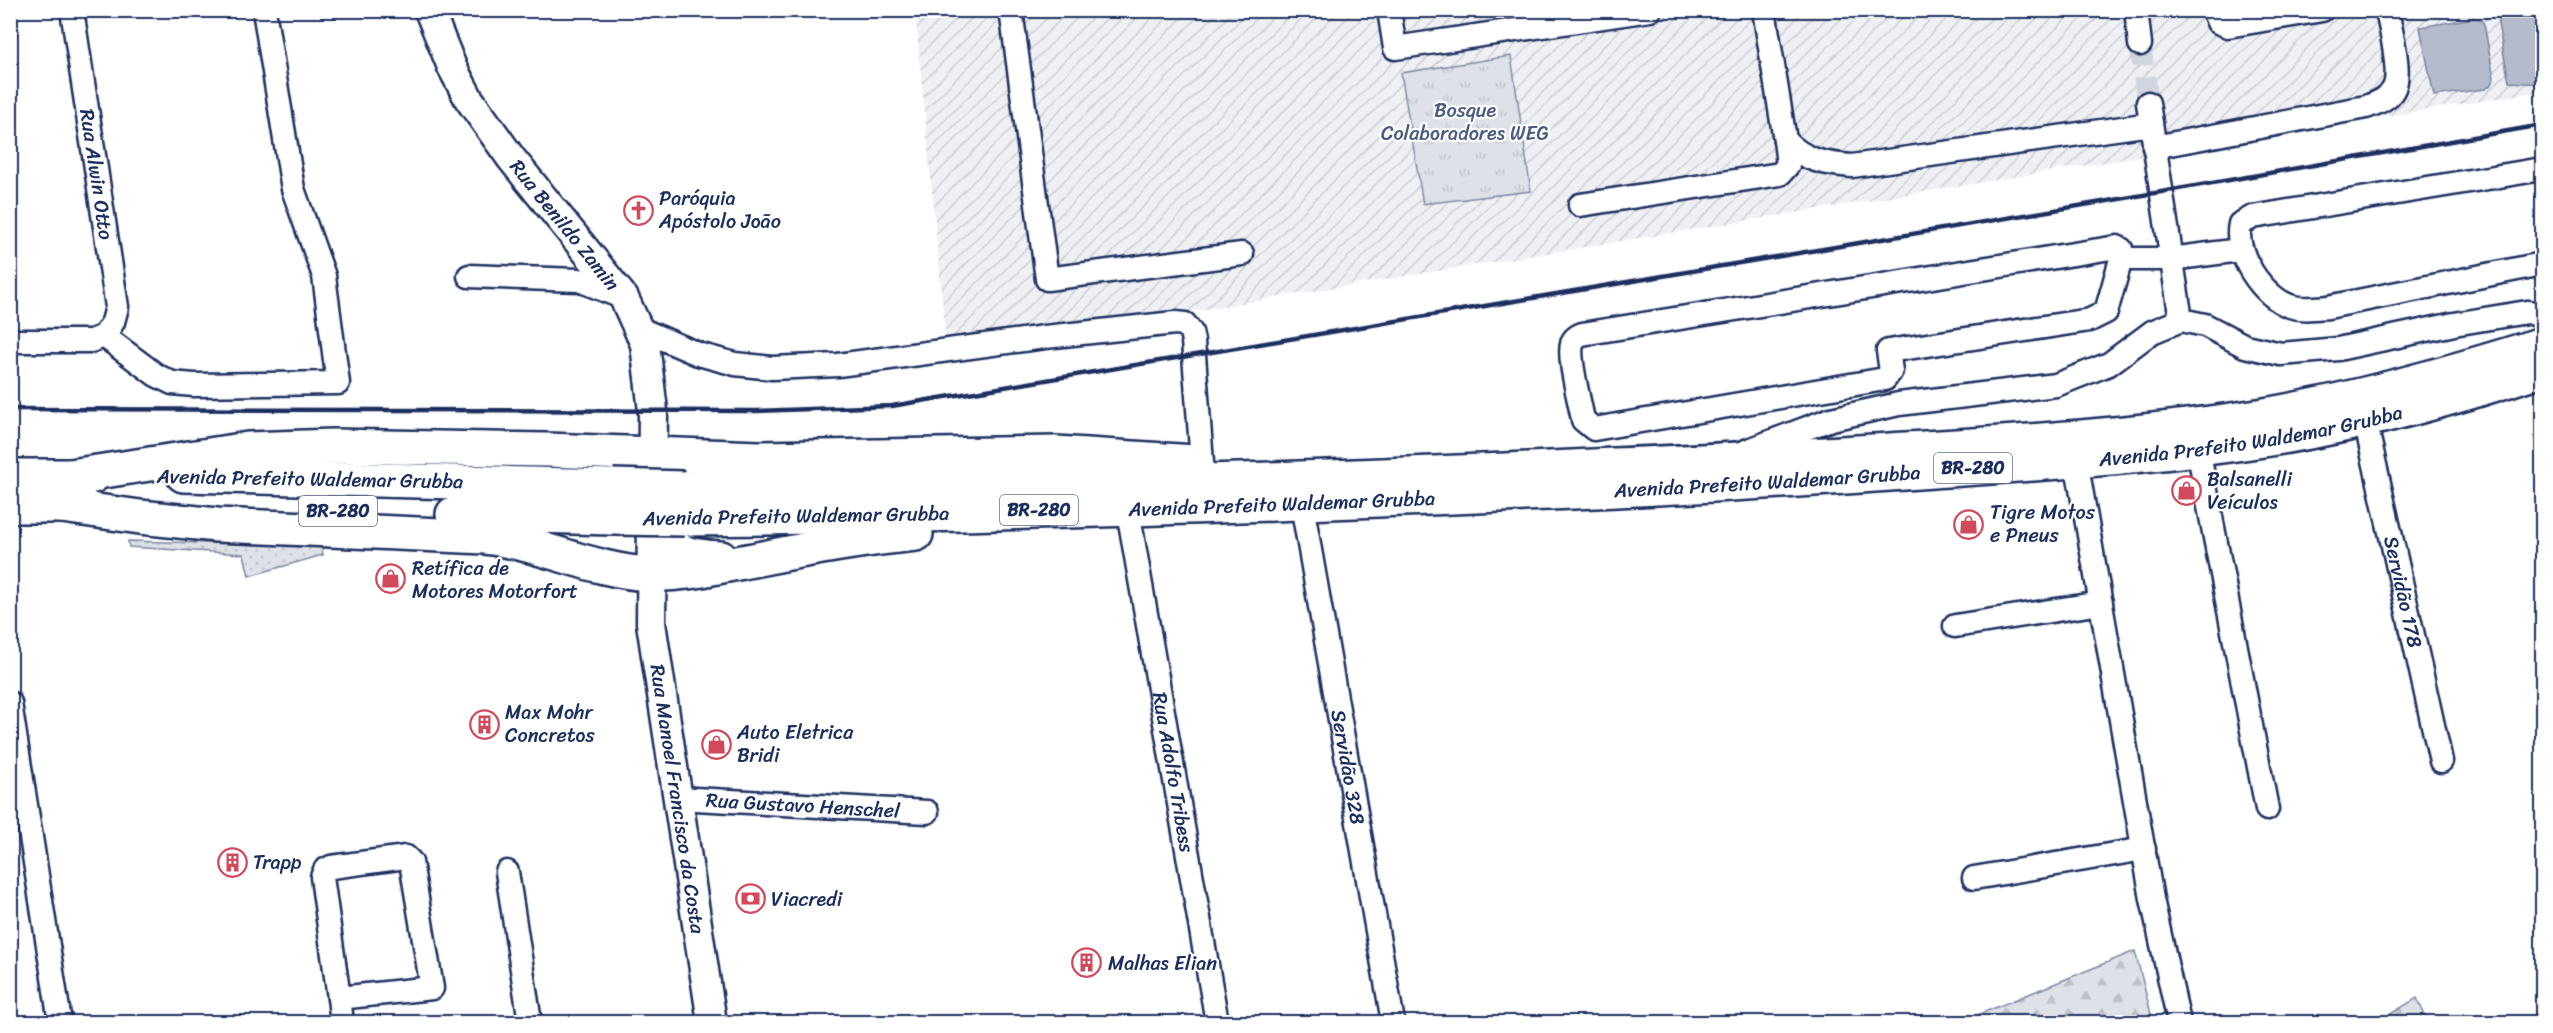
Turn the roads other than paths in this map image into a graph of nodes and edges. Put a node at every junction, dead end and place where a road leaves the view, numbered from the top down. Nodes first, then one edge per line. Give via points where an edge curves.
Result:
1 (72, 10) edge
2 (264, 10) edge
3 (429, 10) edge
4 (1011, 10) edge
5 (1389, 10) edge
6 (1650, 10) edge
7 (1764, 10) edge
8 (2136, 10) edge
9 (2213, 10) edge
10 (2322, 10) edge
11 (2387, 10) edge
12 (2140, 44) tunnel mouth
13 (1785, 140) junction
14 (2154, 147) junction
15 (2542, 169) edge
16 (1581, 205) dead end
17 (2240, 249) junction
18 (1242, 254) dead end
19 (2121, 259) junction
20 (2171, 259) junction
21 (2542, 264) edge
22 (469, 276) dead end
23 (624, 298) junction
24 (2542, 314) edge
25 (2181, 320) junction
26 (640, 329) junction
27 (104, 336) junction
28 (10, 341) edge
29 (2542, 344) edge
30 (2542, 369) edge
31 (2365, 420) junction
32 (2198, 449) junction
33 (653, 455) junction
34 (687, 456) junction
35 (2076, 460) junction
36 (1719, 461) junction
37 (1202, 463) junction
38 (10, 476) edge
39 (1326, 478) junction
40 (67, 491) junction
41 (1393, 500) junction
42 (685, 504) junction
43 (10, 506) edge
44 (1303, 510) junction
45 (1130, 522) junction
46 (759, 558) junction
47 (650, 574) junction
48 (2101, 603) junction
49 (1955, 626) dead end
50 (10, 703) edge
51 (2441, 761) dead end
52 (677, 798) junction
53 (2267, 809) dead end
54 (927, 812) dead end
55 (2144, 849) junction
56 (507, 872) dead end
57 (1974, 878) dead end
58 (339, 998) junction
59 (60, 1023) edge
60 (342, 1023) edge
61 (530, 1023) edge
62 (712, 1023) edge
63 (1217, 1023) edge
64 (1393, 1023) edge
65 (2179, 1023) edge

1 - 27 street, Rua Alwin Otto via 117,307
2 - 27 street via 293,189 324,276 338,383 172,383
3 - 23 main road, Rua Benildo Zamin via 452,67 490,129
4 - 18 street via 1047,279
5 - 6 street via 1395,48
7 - 13 street
8 - 12 street
9 - 10 street via 2218,22 2228,26
11 - 14 street via 2397,68 2394,89 2384,100 2366,107
13 - 14 street via 1806,157 1825,164 1852,166 2149,114
13 - 16 street via 1788,165 1780,174
14 - 20 street
15 - 17 street via 2253,217 2240,224
17 - 20 street
17 - 21 street via 2261,286 2289,306 2308,309
19 - 19 street via 2106,312 2090,320 1888,351 1891,371 1885,379 1594,429 1583,420 1571,344 1582,334 2117,247 2121,249
19 - 20 street
20 - 25 street
22 - 23 street via 579,280
23 - 26 main road, Rua Benildo Zamin
24 - 25 street via 2527,312 2338,349 2282,354 2245,346 2205,325
25 - 36 street via 2152,332 2109,364 2056,385 1899,404 1831,419
26 - 33 main road, Rua Benildo Zamin via 650,364
26 - 37 street via 698,354 772,368 838,365 1045,337 1185,324 1193,341
27 - 28 street via 92,341
29 - 36 highway, Avenida Prefeito Waldemar Grubba / BR-280 via 2361,395 2198,424 2024,442
30 - 31 highway, Avenida Prefeito Waldemar Grubba / BR-280
31 - 32 highway, Avenida Prefeito Waldemar Grubba / BR-280
31 - 51 street, Servidão 178
32 - 35 highway, Avenida Prefeito Waldemar Grubba / BR-280
32 - 53 street
33 - 34 highway
33 - 40 highway via 333,446 248,449
33 - 47 main road, Rua Manoel Francisco da Costa
34 - 37 highway via 1056,453
34 - 46 highway via 665,473 665,535 675,549 690,554
35 - 41 highway, Avenida Prefeito Waldemar Grubba / BR-280 via 1723,485
35 - 48 street
36 - 39 highway, Avenida Prefeito Waldemar Grubba / BR-280
37 - 39 highway
38 - 40 highway, Avenida Prefeito Waldemar Grubba / BR-280
39 - 42 highway, Avenida Prefeito Waldemar Grubba / BR-280 via 810,489
40 - 42 highway, Avenida Prefeito Waldemar Grubba / BR-280, bridge
40 - 43 highway, Avenida Prefeito Waldemar Grubba / BR-280
40 - 47 highway via 140,517 217,525 515,540 598,565
41 - 42 highway, Avenida Prefeito Waldemar Grubba / BR-280 via 816,518
41 - 44 highway
44 - 45 highway
44 - 64 street, Servidão 328
45 - 46 highway via 878,538
45 - 63 street, Rua Adolfo Tribess
46 - 47 highway via 690,572
47 - 52 main road, Rua Manoel Francisco da Costa via 651,623
48 - 49 street
48 - 55 street
50 - 59 street
52 - 54 street, Rua Gustavo Henschel
52 - 62 main road, Rua Manoel Francisco da Costa
55 - 57 street
55 - 65 street
56 - 61 street
58 - 58 street via 432,988 411,862 406,857 325,870 322,877
58 - 60 street

